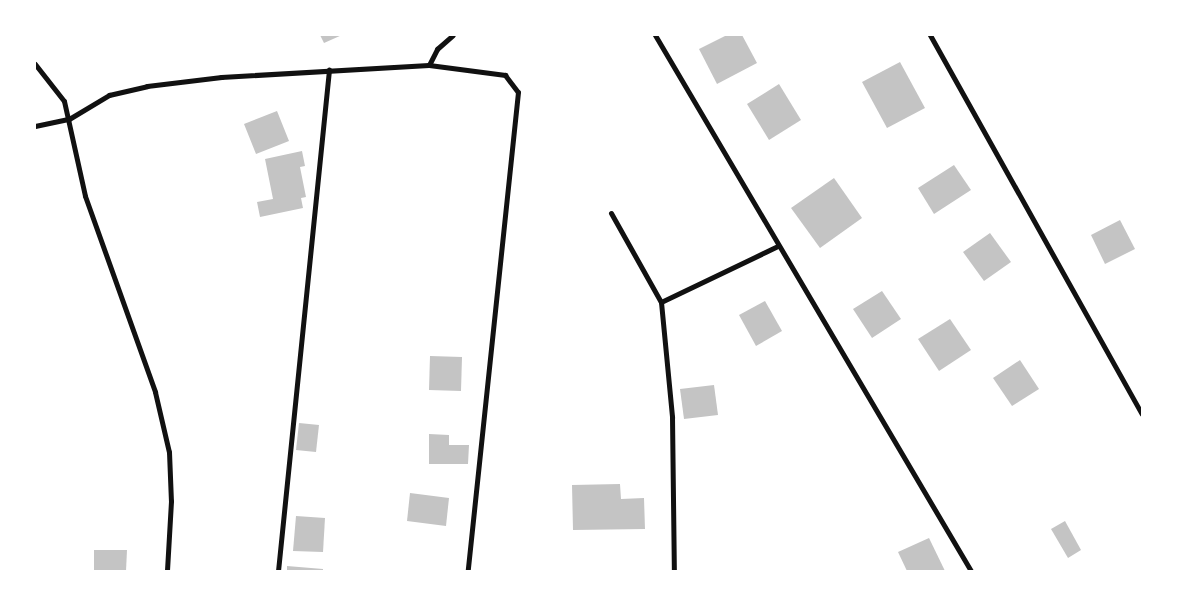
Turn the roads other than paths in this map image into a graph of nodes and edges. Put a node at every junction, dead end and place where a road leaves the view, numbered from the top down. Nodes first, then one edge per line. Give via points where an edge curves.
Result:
1 (453, 35) edge
2 (656, 35) edge
3 (930, 35) edge
4 (35, 64) edge
5 (429, 65) junction
6 (329, 70) junction
7 (69, 119) junction
8 (35, 126) edge
9 (611, 213) dead end
10 (778, 246) junction
11 (661, 302) junction
12 (1142, 414) edge
13 (167, 571) edge
14 (278, 571) edge
15 (468, 571) edge
16 (674, 571) edge
17 (971, 571) edge

1 - 5 street via 437,49
2 - 10 street
3 - 12 street
4 - 7 street via 64,101
5 - 6 street
5 - 15 street via 505,75 518,92
6 - 7 street via 146,86 109,95
6 - 14 street
7 - 8 street
7 - 13 street via 85,196 155,392 169,452 171,501
9 - 11 street
10 - 11 street
10 - 17 street
11 - 16 street via 672,418

